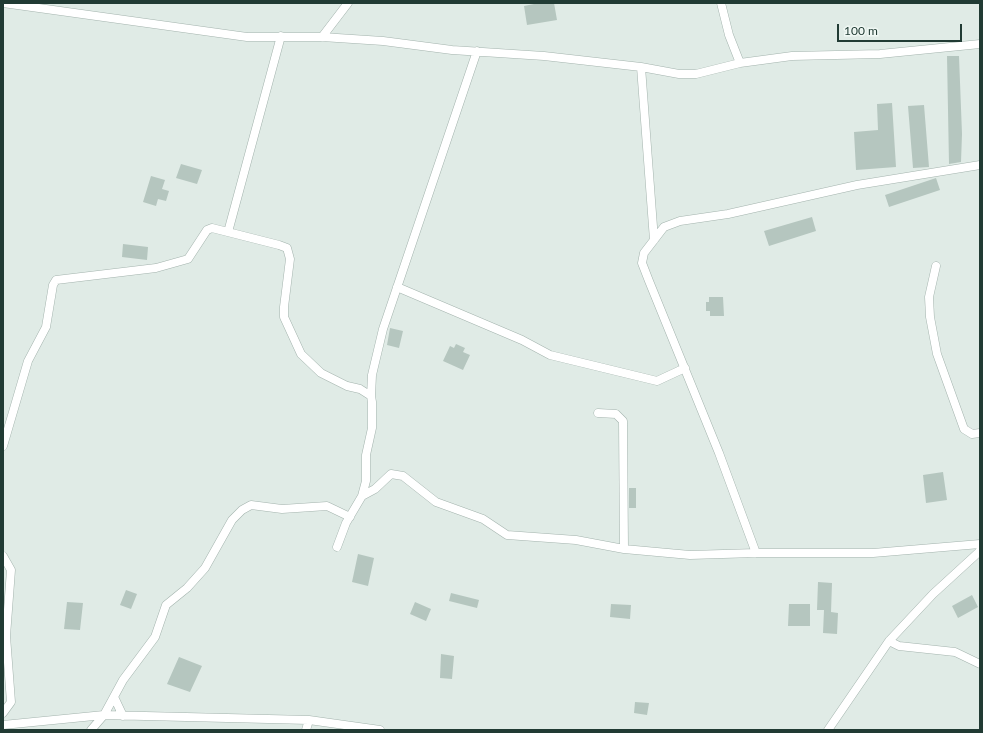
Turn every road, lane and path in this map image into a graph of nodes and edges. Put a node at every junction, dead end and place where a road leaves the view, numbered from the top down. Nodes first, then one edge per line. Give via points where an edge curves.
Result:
1 (3, 3) edge
2 (348, 3) edge
3 (721, 3) edge
4 (281, 36) junction
5 (322, 37) junction
6 (980, 44) edge
7 (477, 51) junction
8 (740, 63) junction
9 (641, 67) junction
10 (980, 165) edge
11 (228, 232) junction
12 (654, 240) junction
13 (936, 266) dead end
14 (397, 287) junction
15 (685, 368) junction
16 (370, 396) junction
17 (598, 413) dead end
18 (980, 433) edge
19 (3, 446) edge
20 (366, 481) junction
21 (375, 489) junction
22 (362, 496) junction
23 (350, 517) junction
24 (980, 544) edge
25 (337, 547) dead end
26 (624, 549) junction
27 (980, 551) edge
28 (756, 553) junction
29 (3, 556) edge
30 (889, 641) junction
31 (980, 664) edge
32 (114, 697) junction
33 (3, 713) edge
34 (104, 715) junction
35 (123, 716) junction
36 (309, 720) junction
37 (835, 721) junction
38 (3, 726) edge
39 (91, 730) edge
40 (306, 730) edge
41 (380, 730) edge
42 (828, 730) edge
43 (836, 730) edge

1 - 4 street via 247,37
2 - 5 street
3 - 8 street via 727,29
4 - 5 street
4 - 11 street
5 - 7 street
6 - 8 street via 880,54 792,56
7 - 9 street via 511,52
7 - 14 street
8 - 9 street via 696,74 679,74
9 - 12 street
10 - 12 street via 857,185 728,214 680,221 664,227
11 - 16 street via 287,248 290,259 284,317 301,354 321,373 347,386 360,389
11 - 19 street via 212,228 207,230 188,259 156,268 56,280 46,327 28,361
12 - 15 street via 644,252 642,263
13 - 18 street via 929,297 937,354 964,428 972,434
14 - 15 street via 522,340 550,355 657,381
14 - 16 street via 383,329 372,375
15 - 28 street via 720,453
16 - 20 street via 372,428 366,455
17 - 26 street via 616,414 623,421
20 - 21 street
20 - 22 street
21 - 22 street
21 - 26 street via 391,474 403,476 436,502 483,519 507,535 576,540
22 - 23 street
23 - 25 street
23 - 32 street via 327,506 282,509 251,506 242,510 232,520 205,568 166,606 155,637 123,680
24 - 28 street via 873,554
26 - 28 street via 690,555
27 - 30 street via 933,594
29 - 33 street via 11,570 6,636 12,702
30 - 31 street via 899,646 955,652
30 - 37 street
32 - 34 street
32 - 35 street
34 - 35 street
34 - 38 street
34 - 39 street
35 - 36 street
36 - 40 street
36 - 41 street
37 - 42 street
37 - 43 street

